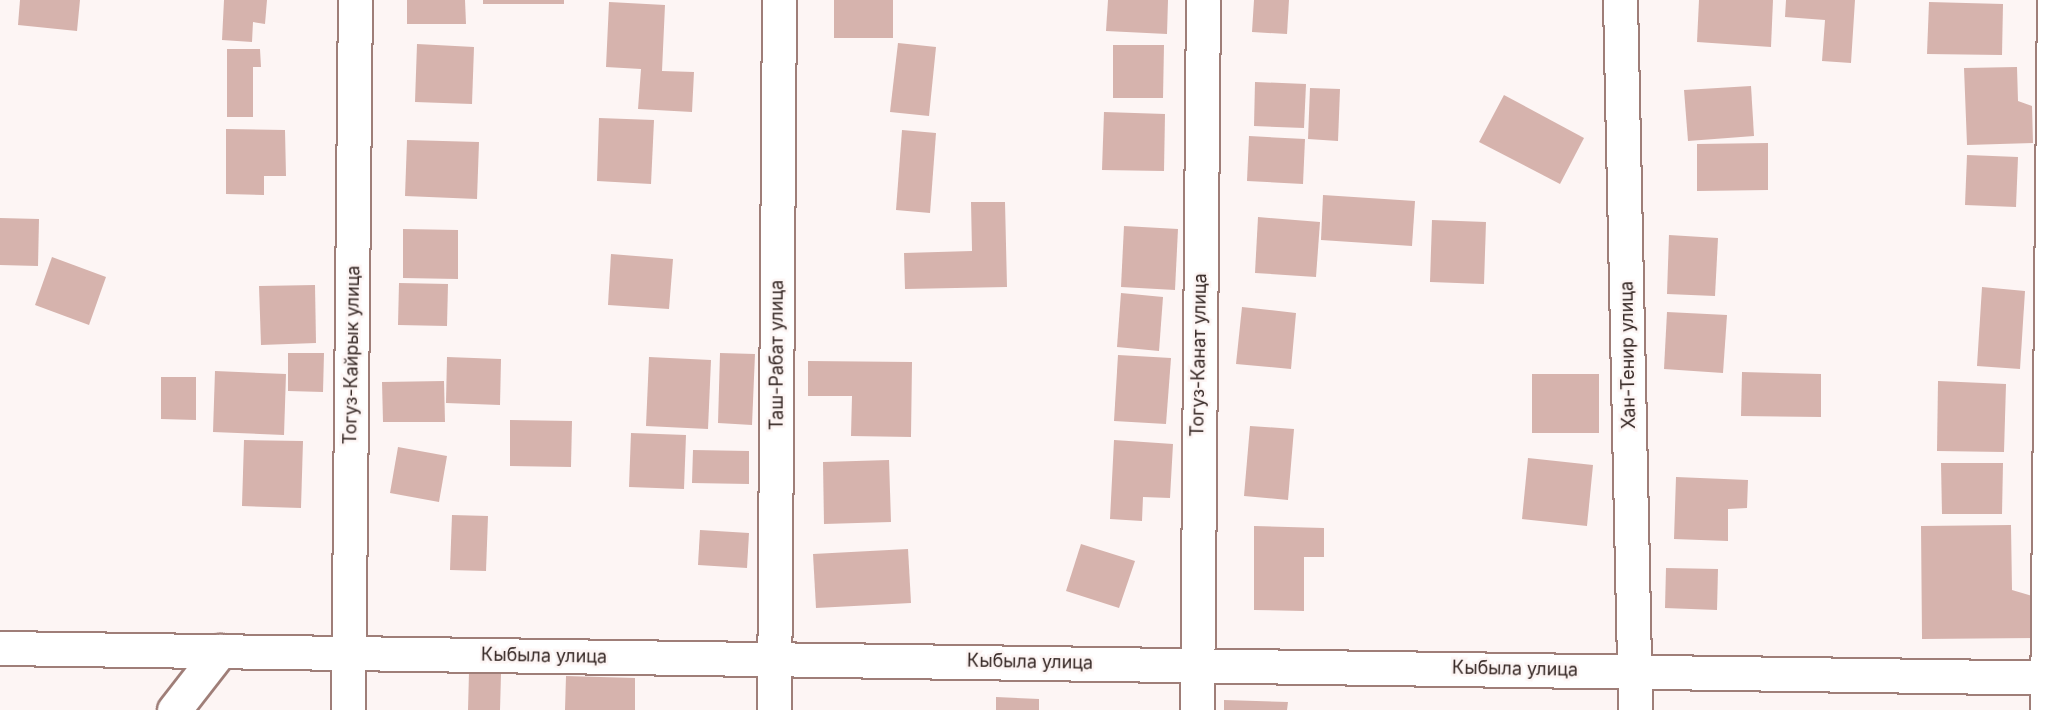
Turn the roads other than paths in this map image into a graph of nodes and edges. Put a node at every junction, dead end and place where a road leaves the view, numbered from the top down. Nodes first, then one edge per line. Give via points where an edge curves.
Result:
1 (355, 0) edge
2 (779, 0) edge
3 (1203, 0) edge
4 (1620, 0) edge
5 (2054, 0) edge
6 (0, 648) edge
7 (220, 651) junction
8 (349, 653) junction
9 (774, 659) junction
10 (1196, 664) junction
11 (1636, 670) junction
12 (2051, 689) edge
13 (174, 710) edge
14 (348, 710) edge
15 (774, 710) edge
16 (1197, 710) edge
17 (1635, 710) edge

1 - 8 street, Тогуз-Кайрык улица
2 - 9 street, Таш-Рабат улица
3 - 10 street, Тогуз-Канат улица
4 - 11 street, Хан-Тенир улица
5 - 12 street
6 - 7 street, Кыбыла улица
7 - 8 street, Кыбыла улица
7 - 13 street
8 - 9 street, Кыбыла улица
8 - 14 street, Тогуз-Кайрык улица
9 - 10 street, Кыбыла улица
9 - 15 street, Таш-Рабат улица
10 - 11 street, Кыбыла улица
10 - 16 street, Тогуз-Канат улица
11 - 12 street, Кыбыла улица
11 - 17 street, Хан-Тенир улица

